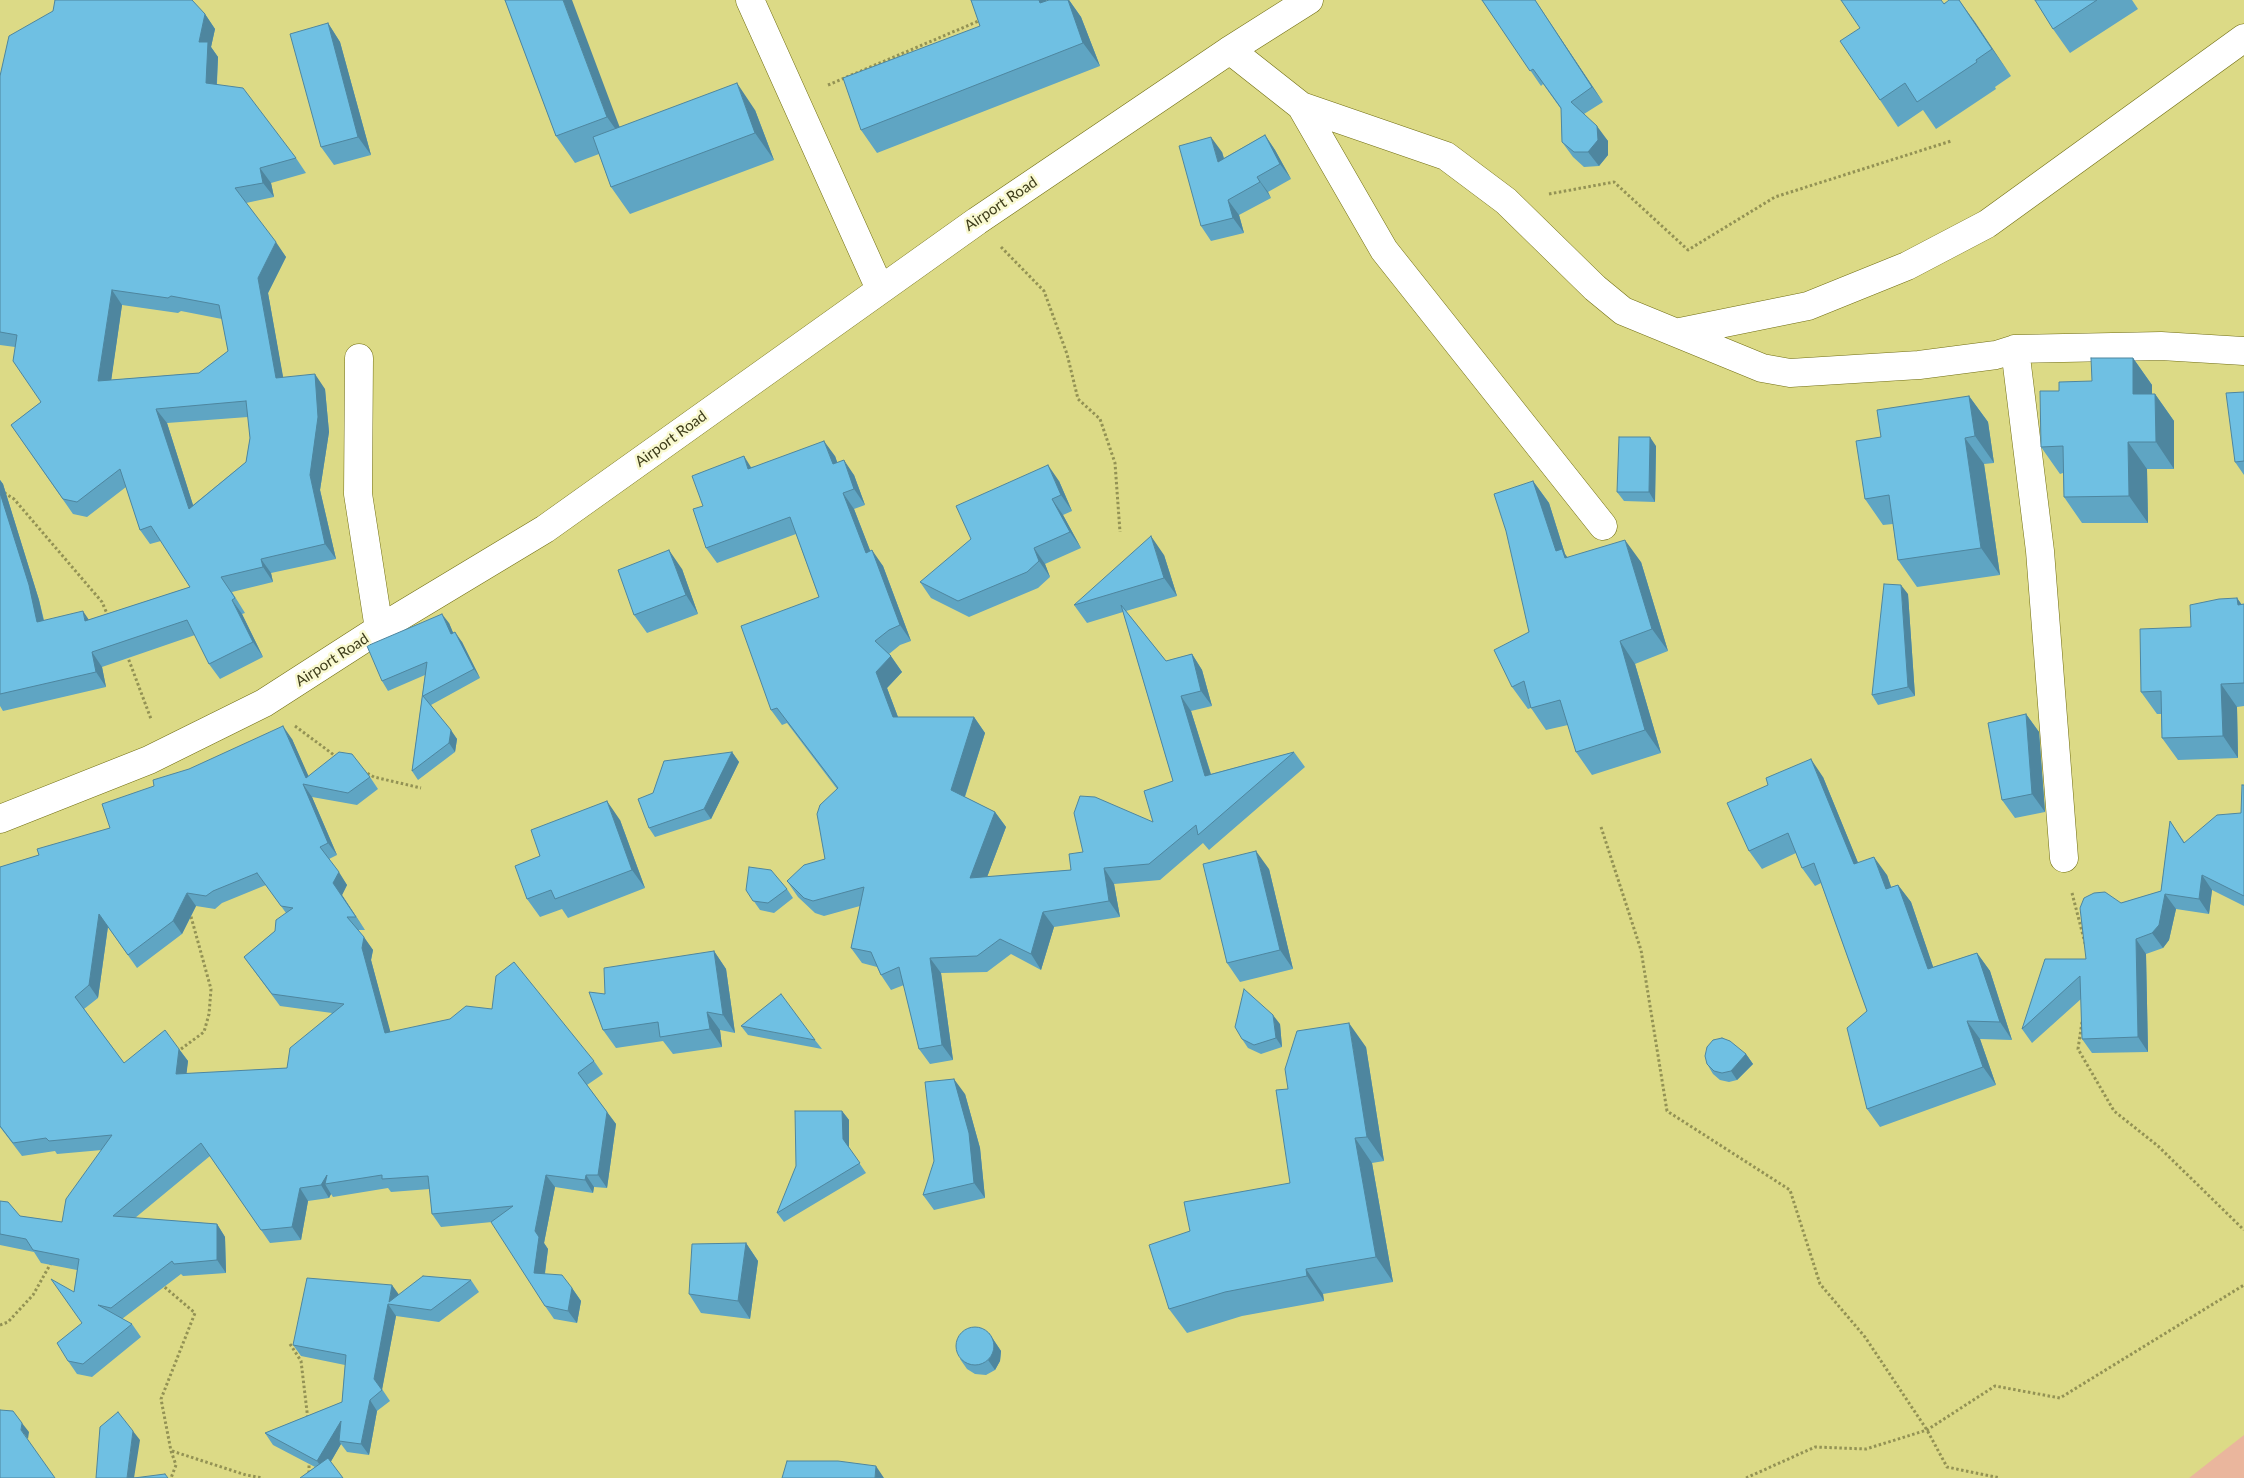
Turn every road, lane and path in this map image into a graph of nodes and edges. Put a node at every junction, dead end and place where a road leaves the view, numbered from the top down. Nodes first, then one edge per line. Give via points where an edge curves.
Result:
1 (750, 0) edge
2 (1309, 0) edge
3 (983, 19) edge
4 (2244, 38) edge
5 (1230, 50) junction
6 (794, 99) junction
7 (1301, 106) junction
8 (1950, 141) dead end
9 (1506, 201) junction
10 (977, 221) junction
11 (880, 289) junction
12 (1680, 332) junction
13 (2015, 349) junction
14 (2244, 351) edge
15 (359, 358) dead end
16 (0, 490) edge
17 (1603, 526) dead end
18 (1120, 532) dead end
19 (110, 619) edge
20 (379, 629) junction
21 (126, 653) edge
22 (264, 703) junction
23 (164, 753) junction
24 (340, 759) edge
25 (357, 768) edge
26 (421, 788) dead end
27 (0, 819) edge
28 (1601, 827) dead end
29 (2064, 858) joint
30 (190, 912) dead end
31 (2088, 957) edge
32 (2082, 1021) edge
33 (176, 1053) edge
34 (2244, 1230) edge
35 (54, 1258) edge
36 (157, 1280) edge
37 (2244, 1285) edge
38 (0, 1325) edge
39 (290, 1344) dead end
40 (308, 1425) edge
41 (1926, 1430) junction
42 (172, 1451) junction
43 (309, 1452) edge
44 (171, 1478) edge
45 (263, 1478) edge
46 (309, 1478) edge
47 (1746, 1478) edge
48 (2000, 1478) edge

1 - 6 street
2 - 5 street, Airport Road
3 - 6 path
4 - 12 street via 1971,233 1907,266 1808,306
5 - 7 street
5 - 10 street, Airport Road
6 - 11 street
7 - 9 street via 1446,156
7 - 17 street via 1384,250
8 - 9 path via 1775,197 1688,250 1614,182
9 - 12 street via 1595,288 1623,310
10 - 11 street, Airport Road
10 - 18 path via 1044,291 1067,354 1078,399 1100,419 1115,463
11 - 20 street, Airport Road via 545,529
12 - 13 street via 1762,368 1790,373 1919,365 1996,355
13 - 14 street via 2161,346
13 - 29 street via 2040,552
15 - 20 street via 358,494
16 - 19 path via 14,499 34,521 102,602
20 - 22 street, Airport Road
21 - 23 path
22 - 23 street, Airport Road
22 - 24 path
23 - 27 street, Airport Road
25 - 26 path via 374,777
28 - 41 path via 1641,950 1667,1111 1790,1190 1820,1284 1865,1338
29 - 31 path
30 - 33 path via 211,989 209,1014 204,1032
32 - 34 path via 2078,1049 2114,1111 2158,1146
35 - 38 path via 33,1295 8,1322
36 - 42 path via 195,1313 162,1399
37 - 41 path via 2060,1398 1995,1386
39 - 40 path via 301,1361
41 - 47 path via 1866,1449 1815,1447
41 - 48 path via 1947,1467
42 - 44 path via 176,1465
42 - 45 path
43 - 46 path

